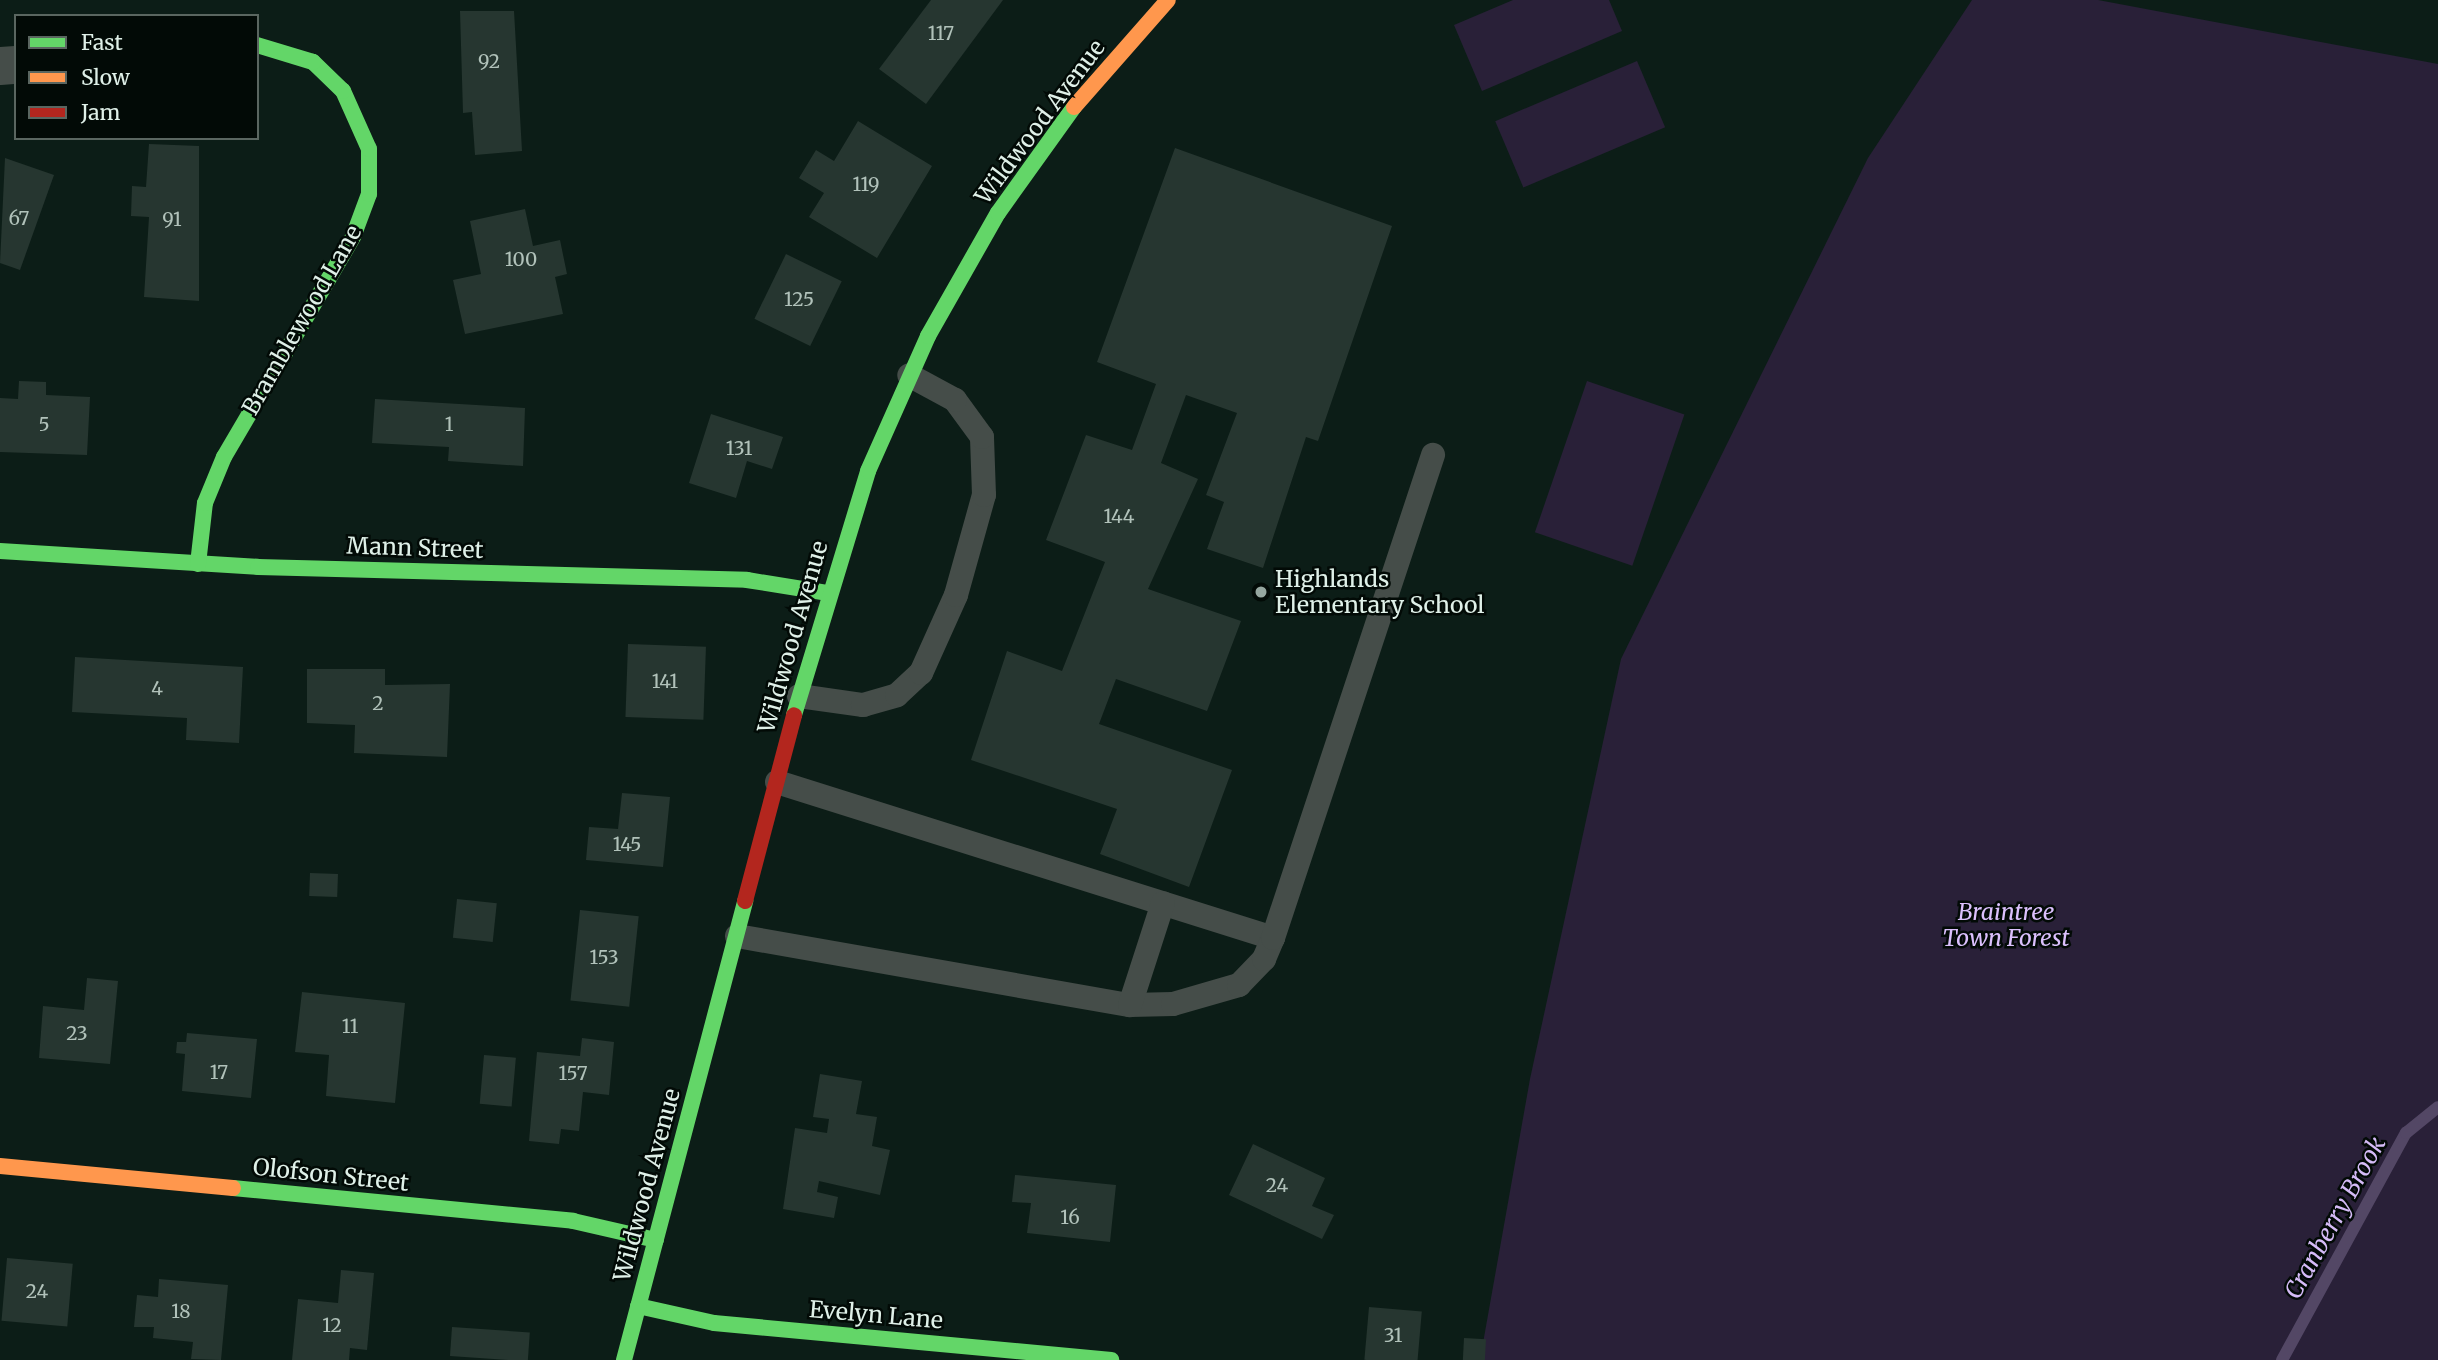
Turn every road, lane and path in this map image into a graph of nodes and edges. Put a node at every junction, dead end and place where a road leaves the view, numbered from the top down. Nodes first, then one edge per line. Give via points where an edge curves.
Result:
1 (1168, 0) edge
2 (259, 46) edge
3 (909, 375) junction
4 (1433, 455) dead end
5 (0, 551) edge
6 (198, 564) junction
7 (827, 593) junction
8 (799, 696) junction
9 (777, 782) junction
10 (1163, 902) junction
11 (737, 936) junction
12 (1273, 939) junction
13 (1130, 1004) junction
14 (0, 1166) edge
15 (656, 1240) junction
16 (638, 1306) junction
17 (624, 1360) edge
18 (1111, 1360) edge

1 - 3 street, Wildwood Avenue via 1024,175
2 - 6 street, Bramblewood Lane via 313,62 343,91 369,149 369,194 353,237 219,468 205,503
3 - 7 street, Wildwood Avenue
3 - 8 lane via 961,405 982,437 984,495 956,595 921,673 897,695 863,705
4 - 12 lane
5 - 6 street, Mann Street
6 - 7 street, Mann Street via 747,580
7 - 8 street, Wildwood Avenue
8 - 9 street, Wildwood Avenue
9 - 10 lane
9 - 11 street, Wildwood Avenue
10 - 12 lane
10 - 13 lane
11 - 13 lane
11 - 15 street, Wildwood Avenue
12 - 13 lane via 1264,959 1230,989 1173,1004
14 - 15 street, Olofson Street via 573,1222
15 - 16 street, Wildwood Avenue
16 - 17 street, Wildwood Avenue
16 - 18 street, Evelyn Lane via 714,1323

